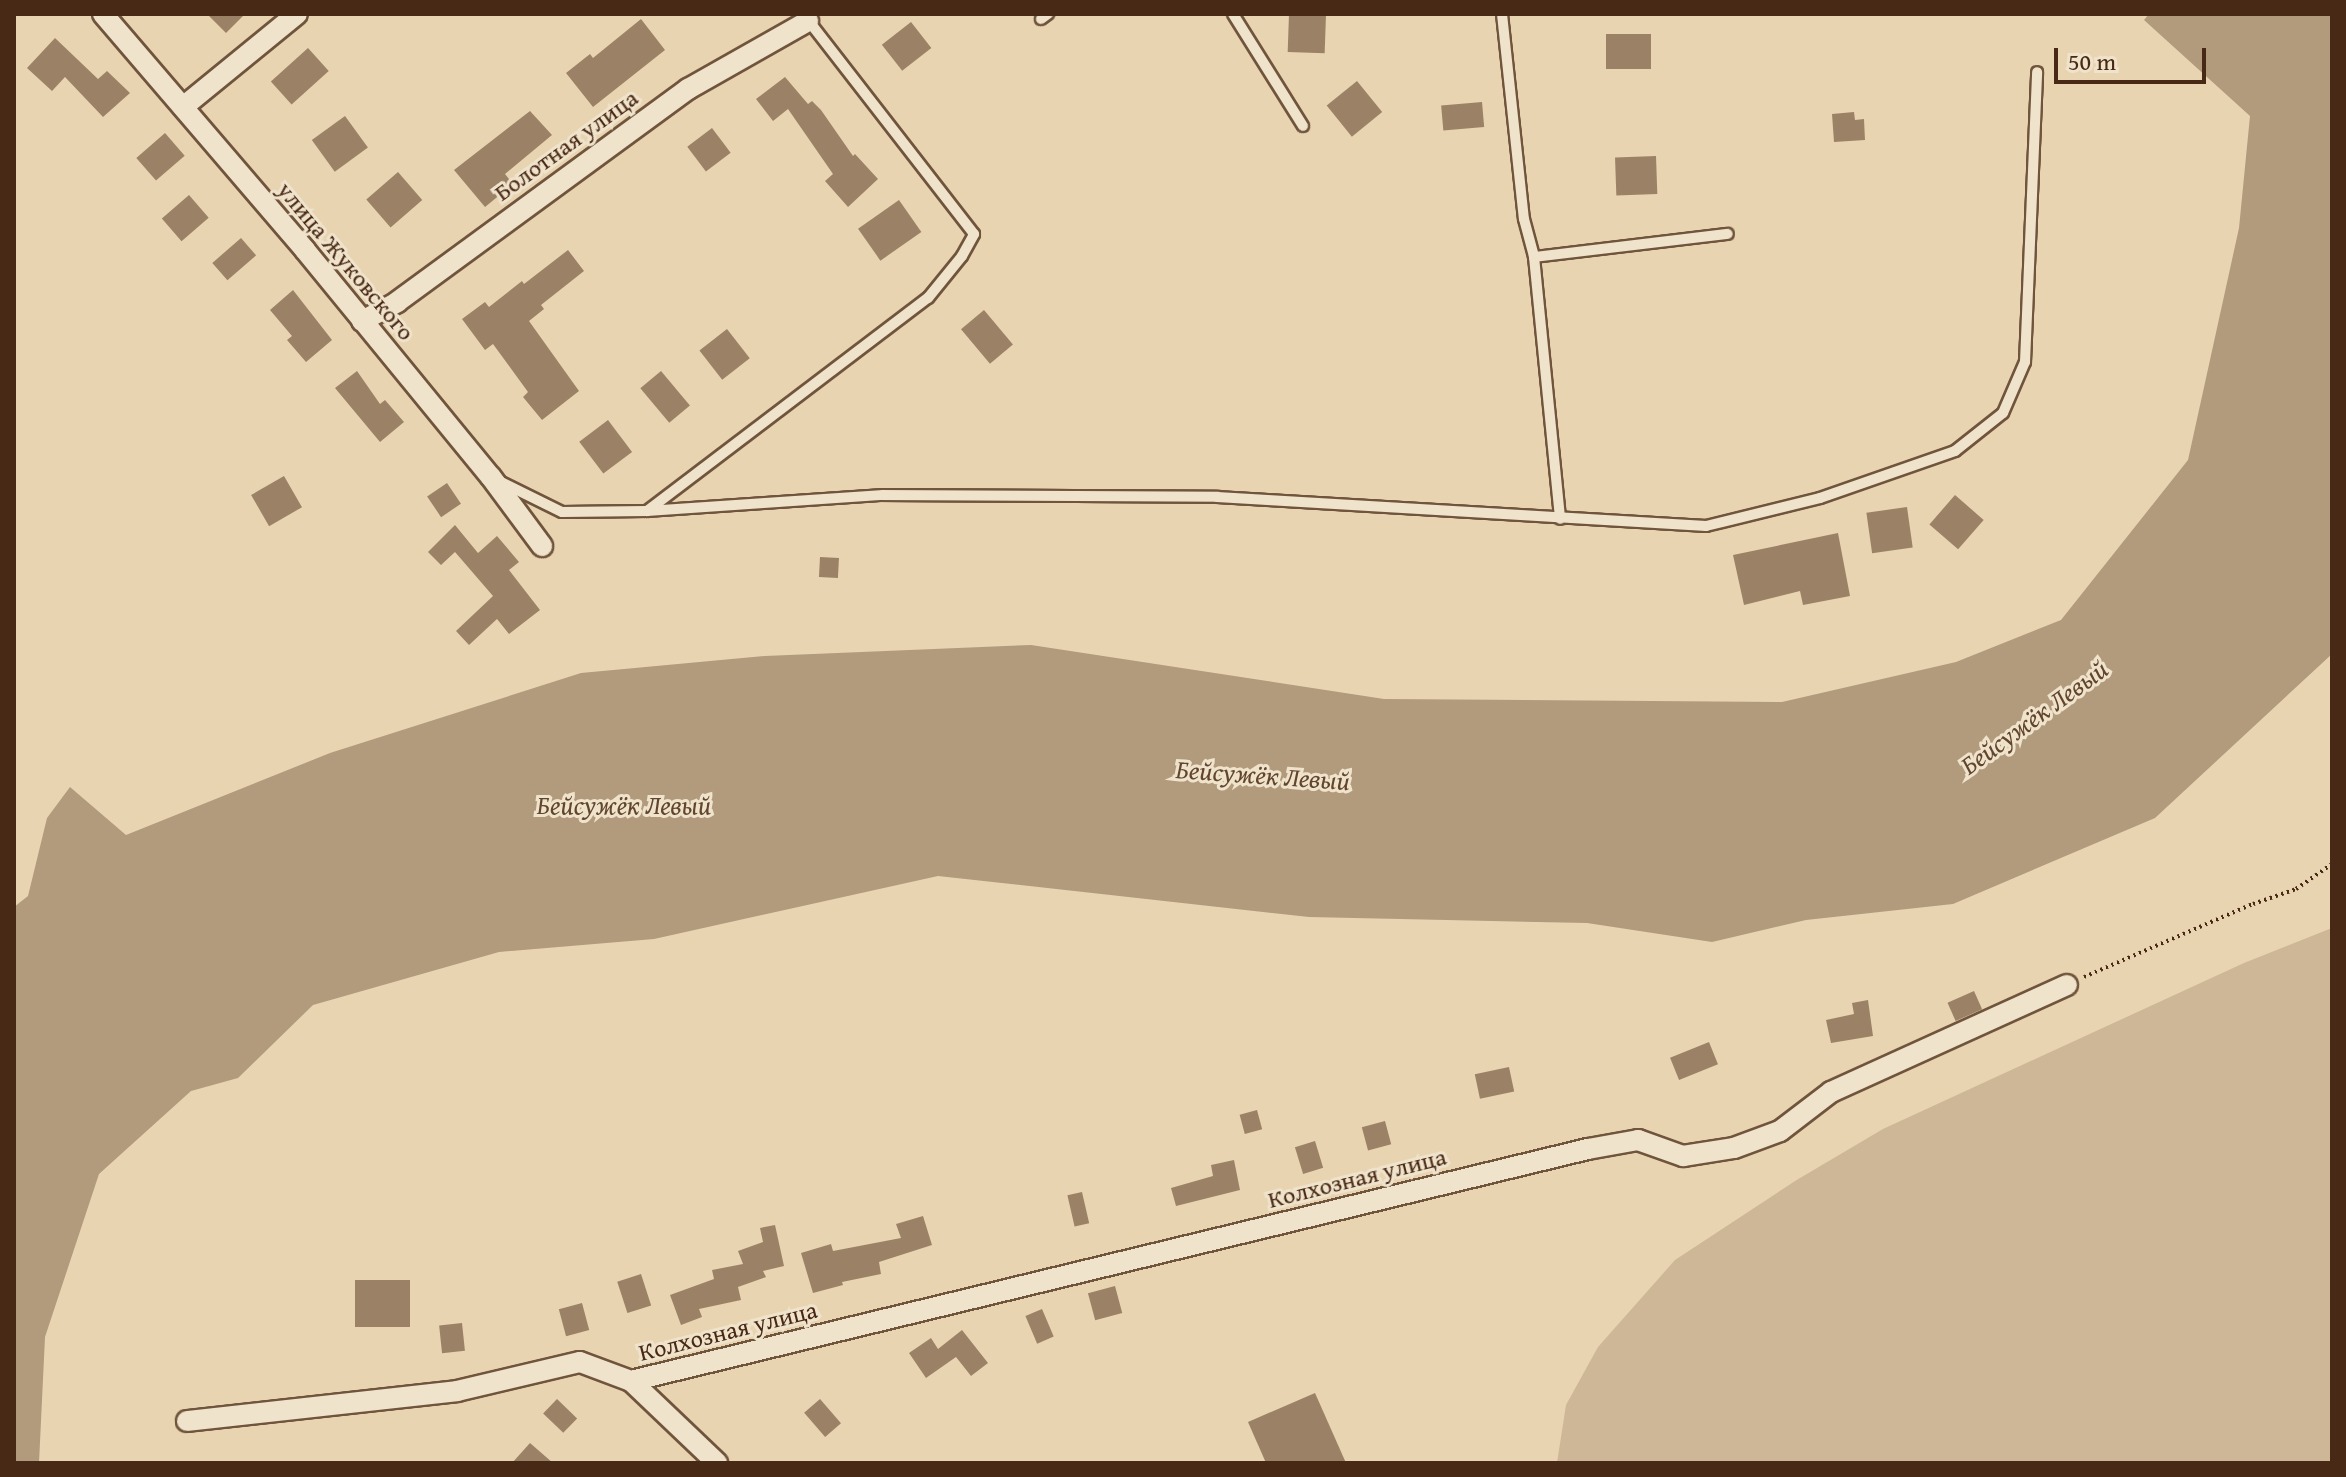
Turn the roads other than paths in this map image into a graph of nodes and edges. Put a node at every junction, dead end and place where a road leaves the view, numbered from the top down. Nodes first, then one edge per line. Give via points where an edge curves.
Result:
1 (103, 14) edge
2 (297, 14) edge
3 (1233, 14) edge
4 (1502, 14) edge
5 (806, 18) edge
6 (2037, 72) dead end
7 (183, 107) junction
8 (1303, 126) dead end
9 (1728, 234) dead end
10 (1534, 257) junction
11 (362, 321) junction
12 (491, 477) junction
13 (647, 511) junction
14 (1560, 519) junction
15 (542, 546) dead end
16 (2067, 985) road end
17 (631, 1381) junction
18 (187, 1421) dead end
19 (717, 1463) edge

1 - 7 street, улица Жуковского
2 - 7 street
3 - 8 lane
4 - 10 lane via 1524,219
5 - 11 street, Болотная улица via 688,89 397,302
5 - 13 lane via 974,234 928,298
6 - 14 lane via 2025,362 2003,413 1955,451 1820,498 1706,526
7 - 11 street, улица Жуковского
9 - 10 lane
10 - 14 lane
11 - 12 street, улица Жуковского
12 - 13 lane via 562,512
12 - 15 street, улица Жуковского
13 - 14 lane via 883,495 1201,497
16 - 17 street, Колхозная улица via 1831,1092 1780,1131 1734,1148 1683,1156 1638,1140 1588,1149
17 - 18 street, Колхозная улица via 580,1362 457,1391
17 - 19 street, Колхозная улица

